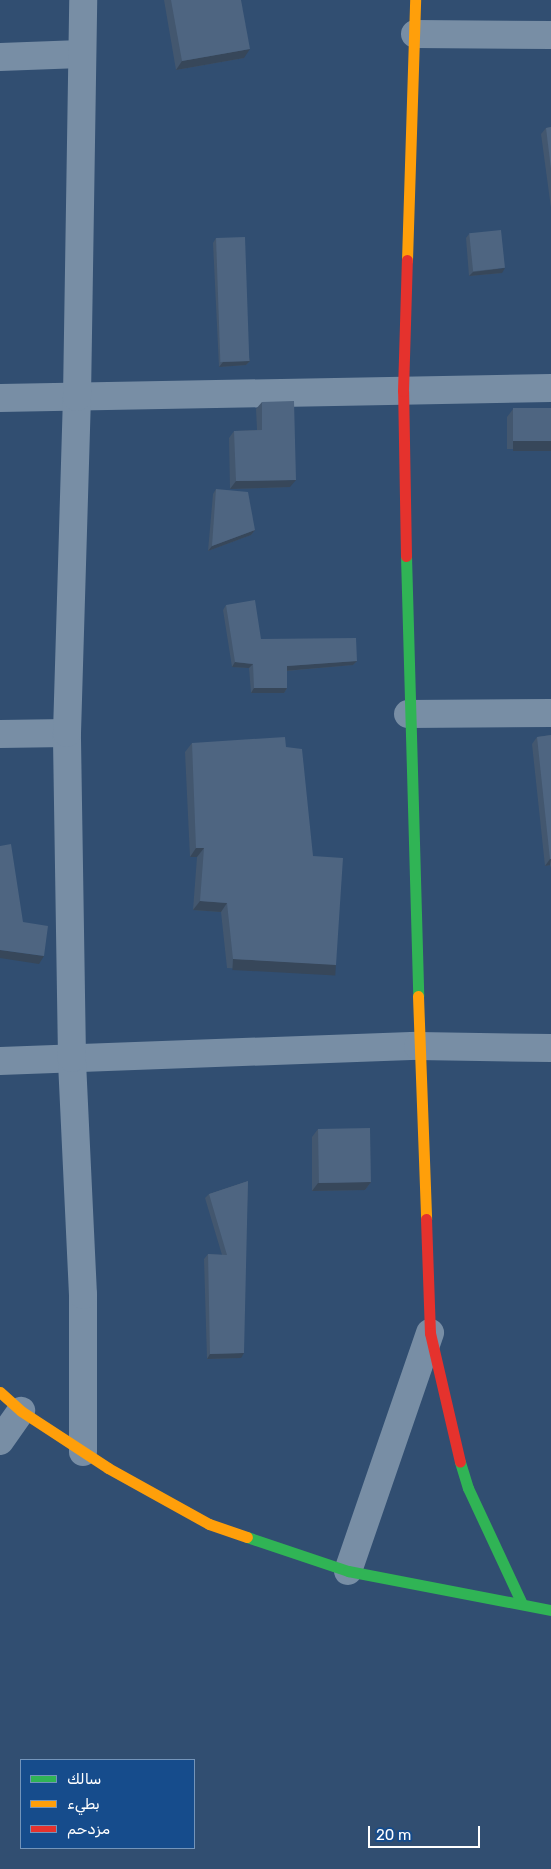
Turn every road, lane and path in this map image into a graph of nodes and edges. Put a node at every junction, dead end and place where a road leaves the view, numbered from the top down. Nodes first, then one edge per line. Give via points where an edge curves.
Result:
1 (83, 0) edge
2 (415, 0) edge
3 (415, 34) junction
4 (551, 35) edge
5 (81, 54) junction
6 (0, 58) edge
7 (551, 388) edge
8 (403, 391) junction
9 (77, 397) junction
10 (0, 398) edge
11 (551, 713) edge
12 (408, 714) junction
13 (67, 733) junction
14 (0, 734) edge
15 (418, 1046) junction
16 (551, 1048) edge
17 (72, 1058) junction
18 (0, 1061) edge
19 (430, 1333) junction
20 (0, 1392) edge
21 (21, 1411) junction
22 (0, 1441) edge
23 (82, 1452) junction
24 (348, 1571) junction
25 (522, 1604) junction
26 (551, 1610) edge

1 - 5 street
2 - 3 street
3 - 4 street
3 - 8 street
5 - 6 street
5 - 9 street
7 - 8 street
8 - 9 street
8 - 12 street
9 - 10 street
9 - 13 street
11 - 12 street
12 - 15 street
13 - 14 street
13 - 17 street
15 - 16 street
15 - 17 street
15 - 19 street
17 - 18 street
17 - 23 street via 83,1294
19 - 24 street
19 - 25 street via 445,1407 468,1488
20 - 21 street
21 - 22 street
21 - 23 street
23 - 24 street via 209,1524
24 - 25 street
25 - 26 street

